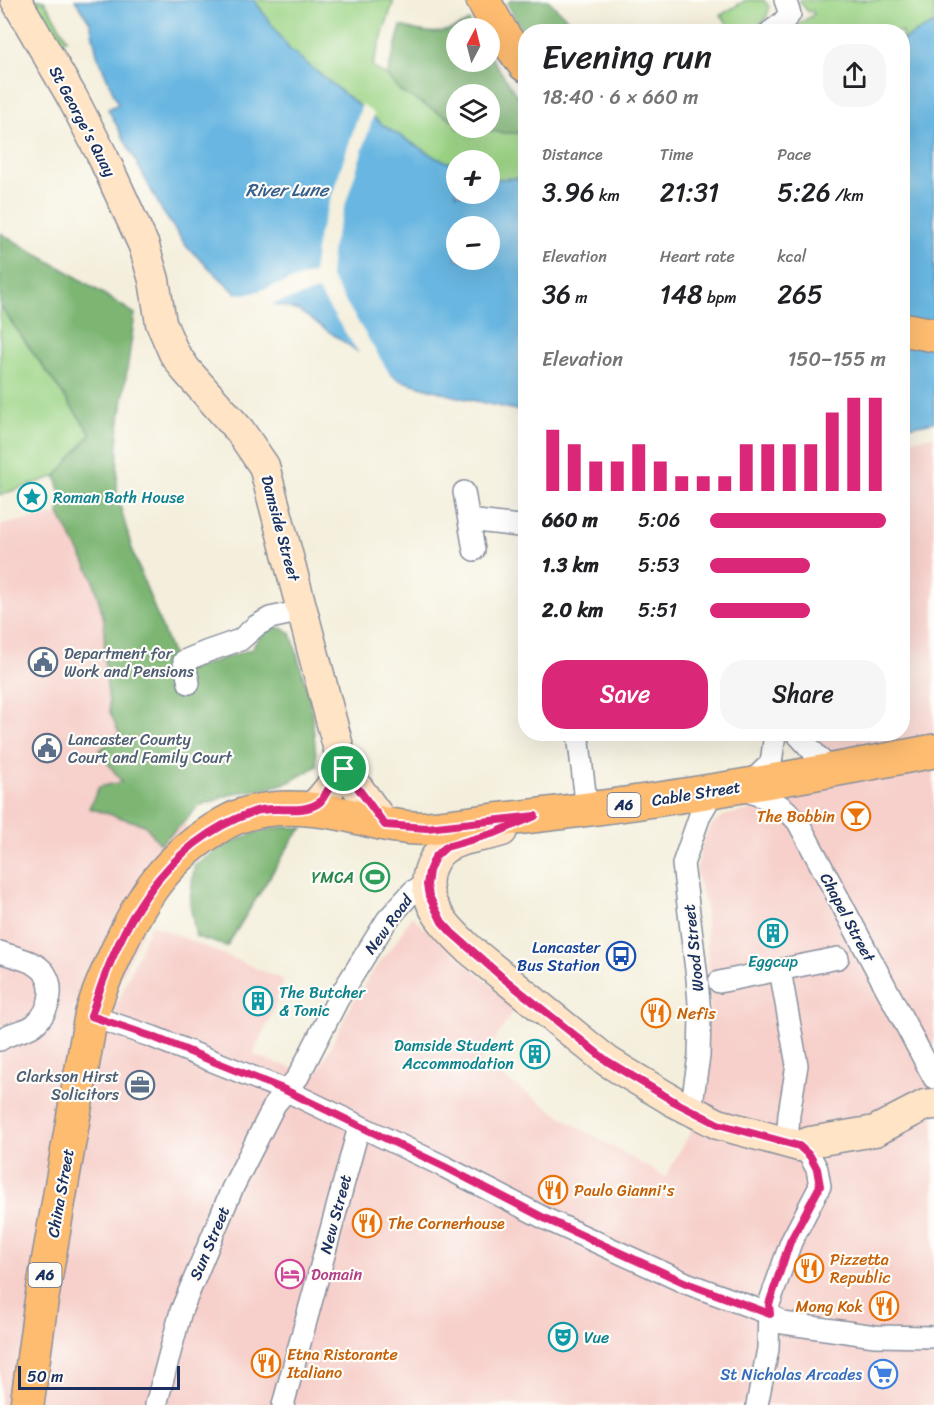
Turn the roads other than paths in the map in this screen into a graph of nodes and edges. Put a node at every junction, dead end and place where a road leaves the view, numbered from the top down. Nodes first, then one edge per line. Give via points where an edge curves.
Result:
1 (16, 0) edge
2 (483, 0) edge
3 (785, 0) edge
4 (781, 24) edge
5 (518, 56) edge
6 (144, 246) joint
7 (910, 330) edge
8 (934, 335) edge
9 (464, 492) dead end
10 (469, 520) junction
11 (518, 526) edge
12 (474, 550) dead end
13 (302, 611) junction
14 (189, 683) dead end
15 (579, 741) edge
16 (774, 741) edge
17 (803, 741) edge
18 (934, 751) edge
19 (344, 769) junction
20 (831, 771) junction
21 (732, 787) junction
22 (310, 809) junction
23 (587, 810) junction
24 (535, 816) junction
25 (385, 825) junction
26 (427, 885) junction
27 (0, 952) edge
28 (838, 958) dead end
29 (780, 970) junction
30 (719, 982) dead end
31 (91, 1016) junction
32 (0, 1040) edge
33 (934, 1078) edge
34 (285, 1090) junction
35 (934, 1104) edge
36 (691, 1110) junction
37 (359, 1127) junction
38 (793, 1145) junction
39 (770, 1314) junction
40 (934, 1337) edge
41 (27, 1405) edge
42 (156, 1405) edge
43 (283, 1405) edge
44 (759, 1405) edge

1 - 6 street, St George's Quay via 95,141
2 - 5 main road
3 - 4 street via 790,14
6 - 13 street, Damside Street via 161,323 174,353 240,431 264,466
7 - 8 main road
9 - 10 street
10 - 11 street
10 - 12 street
13 - 14 street via 270,618 240,640 184,661
13 - 19 street, Damside Street
15 - 23 street
16 - 21 street, Wood Street via 771,763
17 - 20 street
18 - 20 main road, Cable Street / A6
19 - 22 street via 322,800
19 - 25 street, Damside Street
20 - 21 main road, Cable Street / A6
21 - 23 main road, Cable Street / A6
21 - 33 street, Chapel Street via 769,798 798,822
21 - 36 street, Wood Street via 700,815 683,864 700,1016
22 - 25 main road, A6
22 - 31 main road, A6 via 256,810 226,823 166,868 133,916
23 - 24 main road, Cable Street / A6
24 - 25 main road, Cable Street / A6 via 427,828
24 - 26 street, New Road via 446,847 435,857
26 - 34 street, New Road via 412,891 387,920 338,999 298,1077
26 - 36 street via 442,922 502,977 607,1061
27 - 32 street via 36,964 47,975 51,989 44,1013 33,1026
28 - 29 street
29 - 30 street
29 - 38 street via 797,1065 789,1113
31 - 34 street
31 - 41 main road, China Street / A6
34 - 37 street
34 - 42 street, Sun Street via 274,1104 232,1189 181,1311
35 - 38 street via 875,1131
36 - 38 street via 736,1130
37 - 39 street via 686,1283
37 - 43 street, New Street
38 - 39 street via 810,1156 820,1186 790,1242 769,1304
39 - 40 street via 783,1323 841,1332
39 - 44 street

